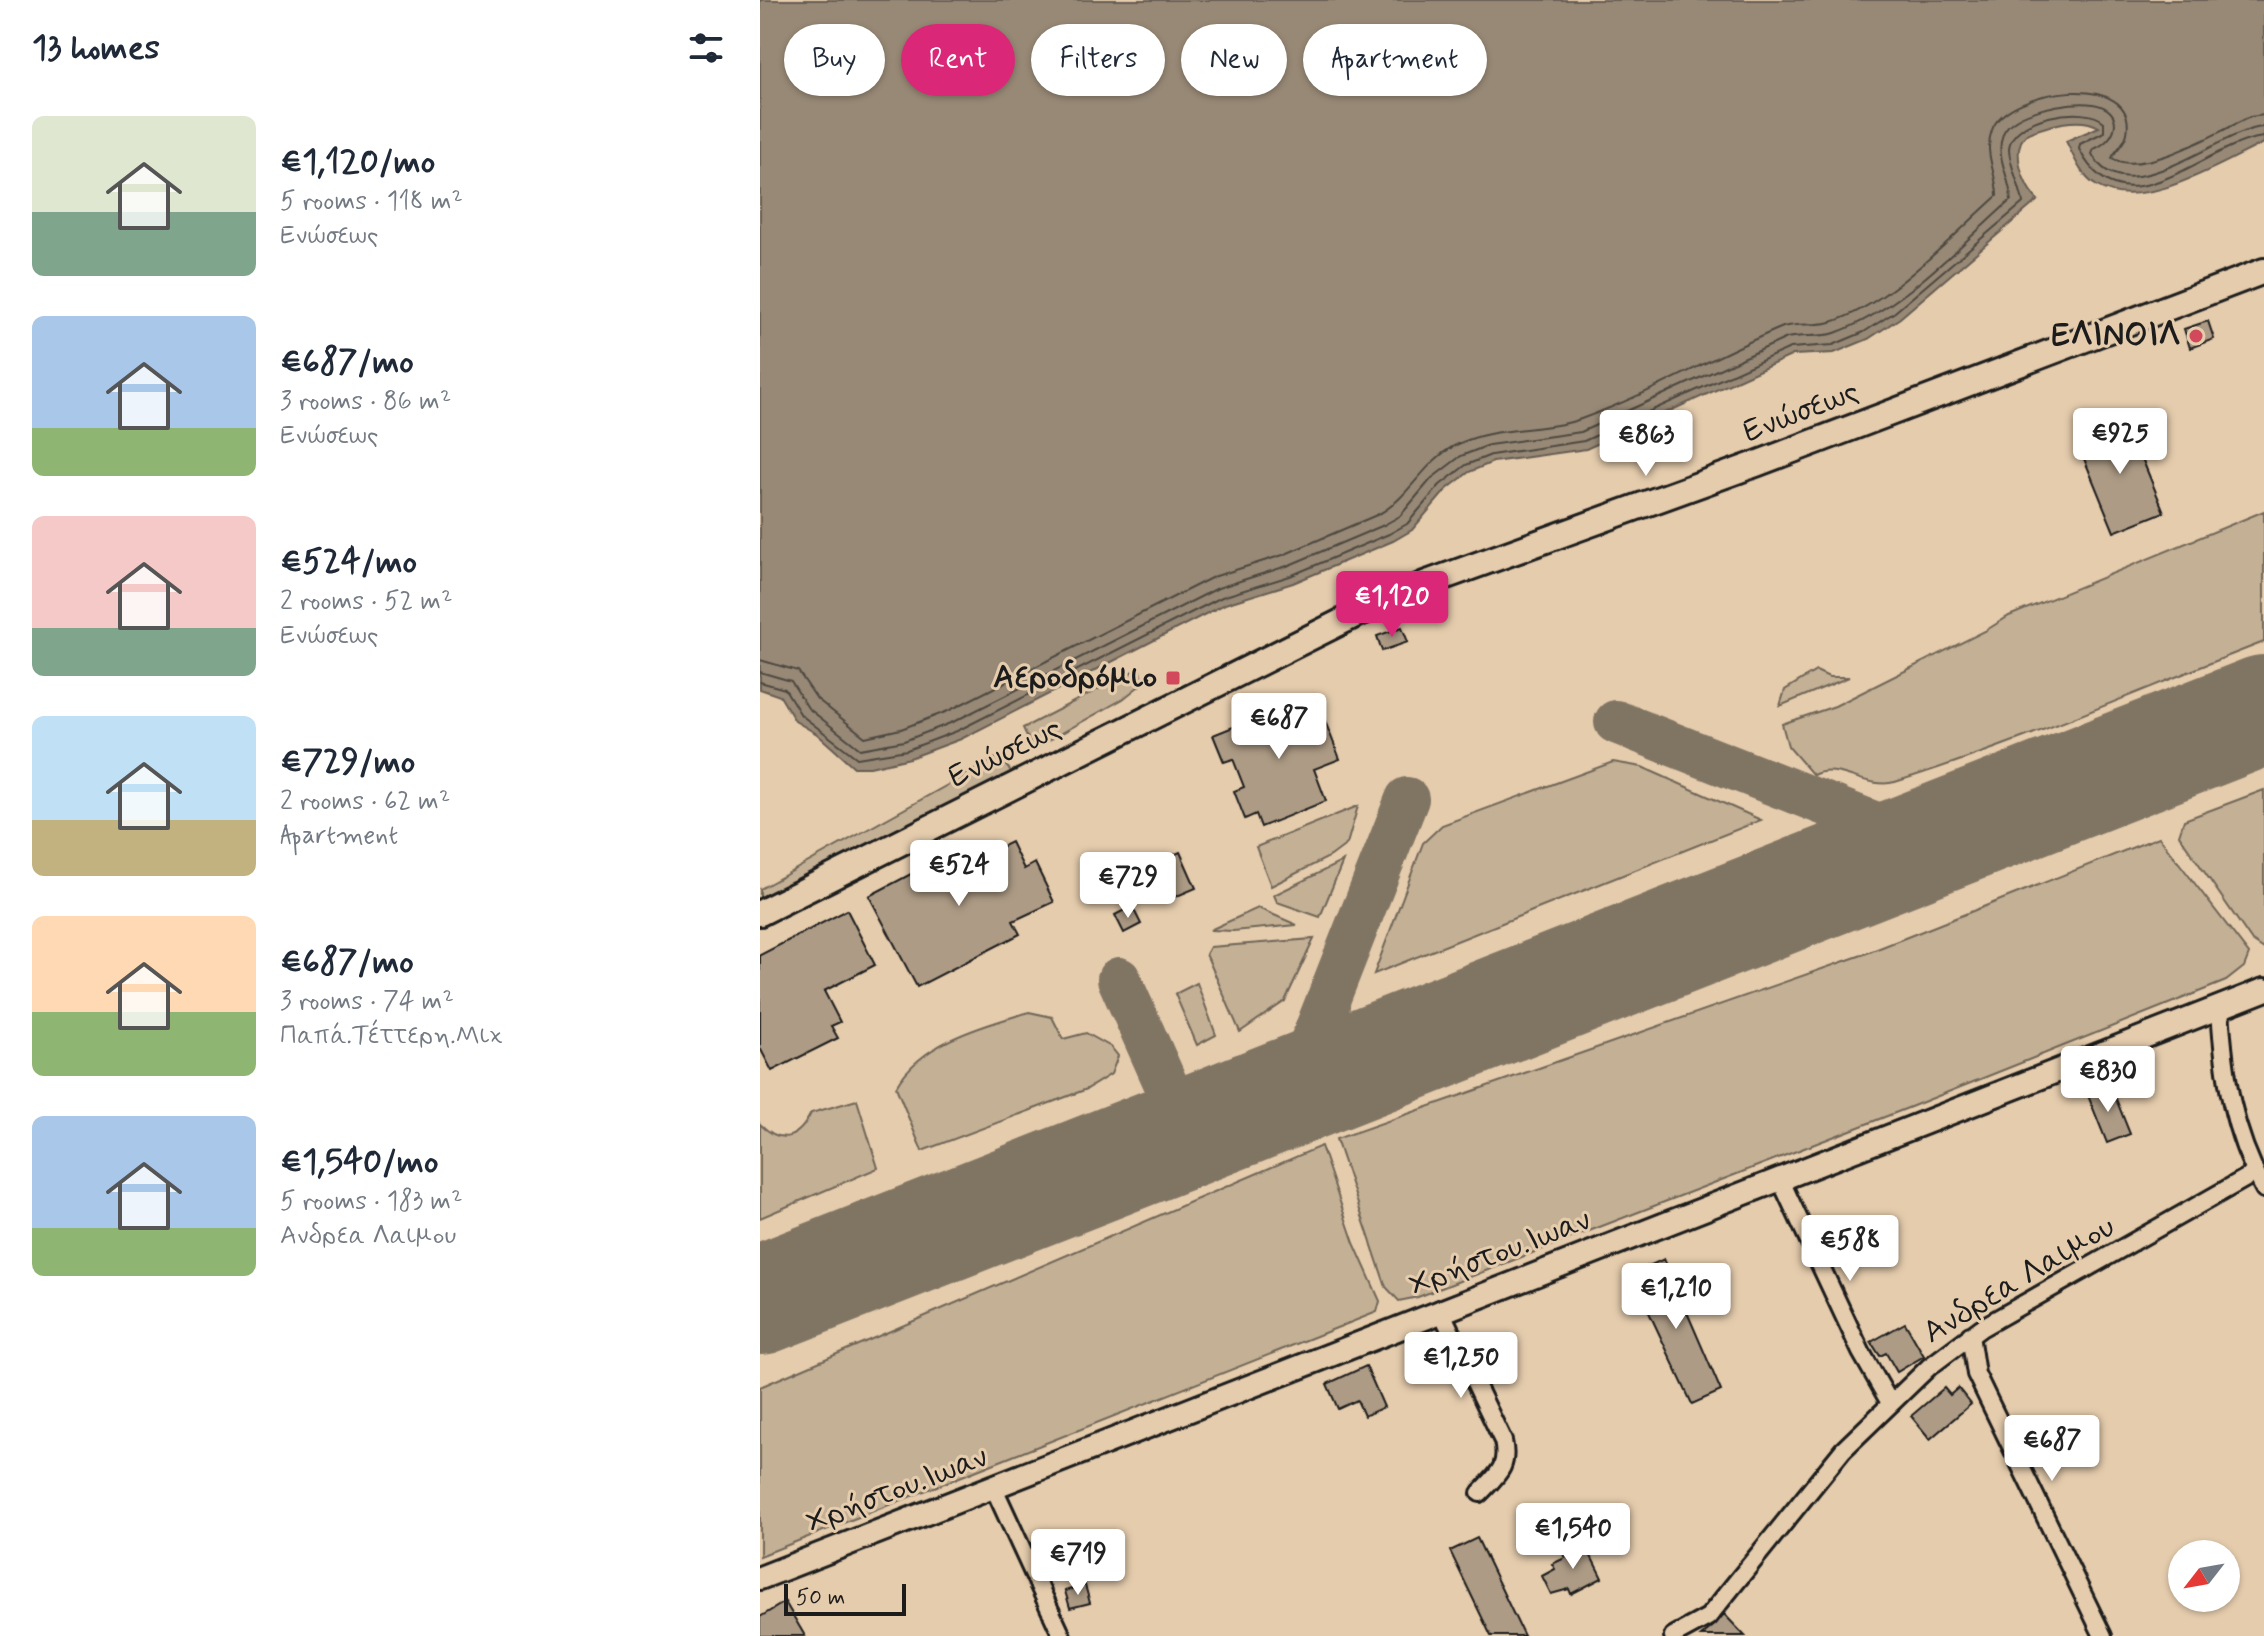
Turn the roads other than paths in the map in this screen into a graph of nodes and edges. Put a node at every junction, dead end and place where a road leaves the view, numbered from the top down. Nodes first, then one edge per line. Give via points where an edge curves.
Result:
1 (2264, 271) edge
2 (760, 913) edge
3 (2264, 990) edge
4 (2220, 1009) junction
5 (2255, 1173) junction
6 (1780, 1179) junction
7 (2264, 1189) edge
8 (1440, 1309) junction
9 (1970, 1335) junction
10 (1890, 1403) junction
11 (993, 1486) junction
12 (1480, 1493) dead end
13 (760, 1578) edge
14 (1062, 1636) edge
15 (1673, 1636) edge
16 (2103, 1636) edge

1 - 2 main road, Ενώσεως via 1427,583
3 - 4 street, Χρήστου.Ιωαν
4 - 5 street via 2228,1099
4 - 6 street, Χρήστου.Ιωαν
5 - 7 street
5 - 9 street, Ανδρεα Λαιμου
6 - 8 street, Χρήστου.Ιωαν
6 - 10 street
8 - 11 street, Χρήστου.Ιωαν
8 - 12 street via 1507,1459
9 - 10 street, Ανδρεα Λαιμου
9 - 16 street via 1976,1374
10 - 15 street, Ανδρεα Λαιμου via 1843,1450 1708,1617
11 - 13 street, Χρήστου.Ιωαν
11 - 14 street

